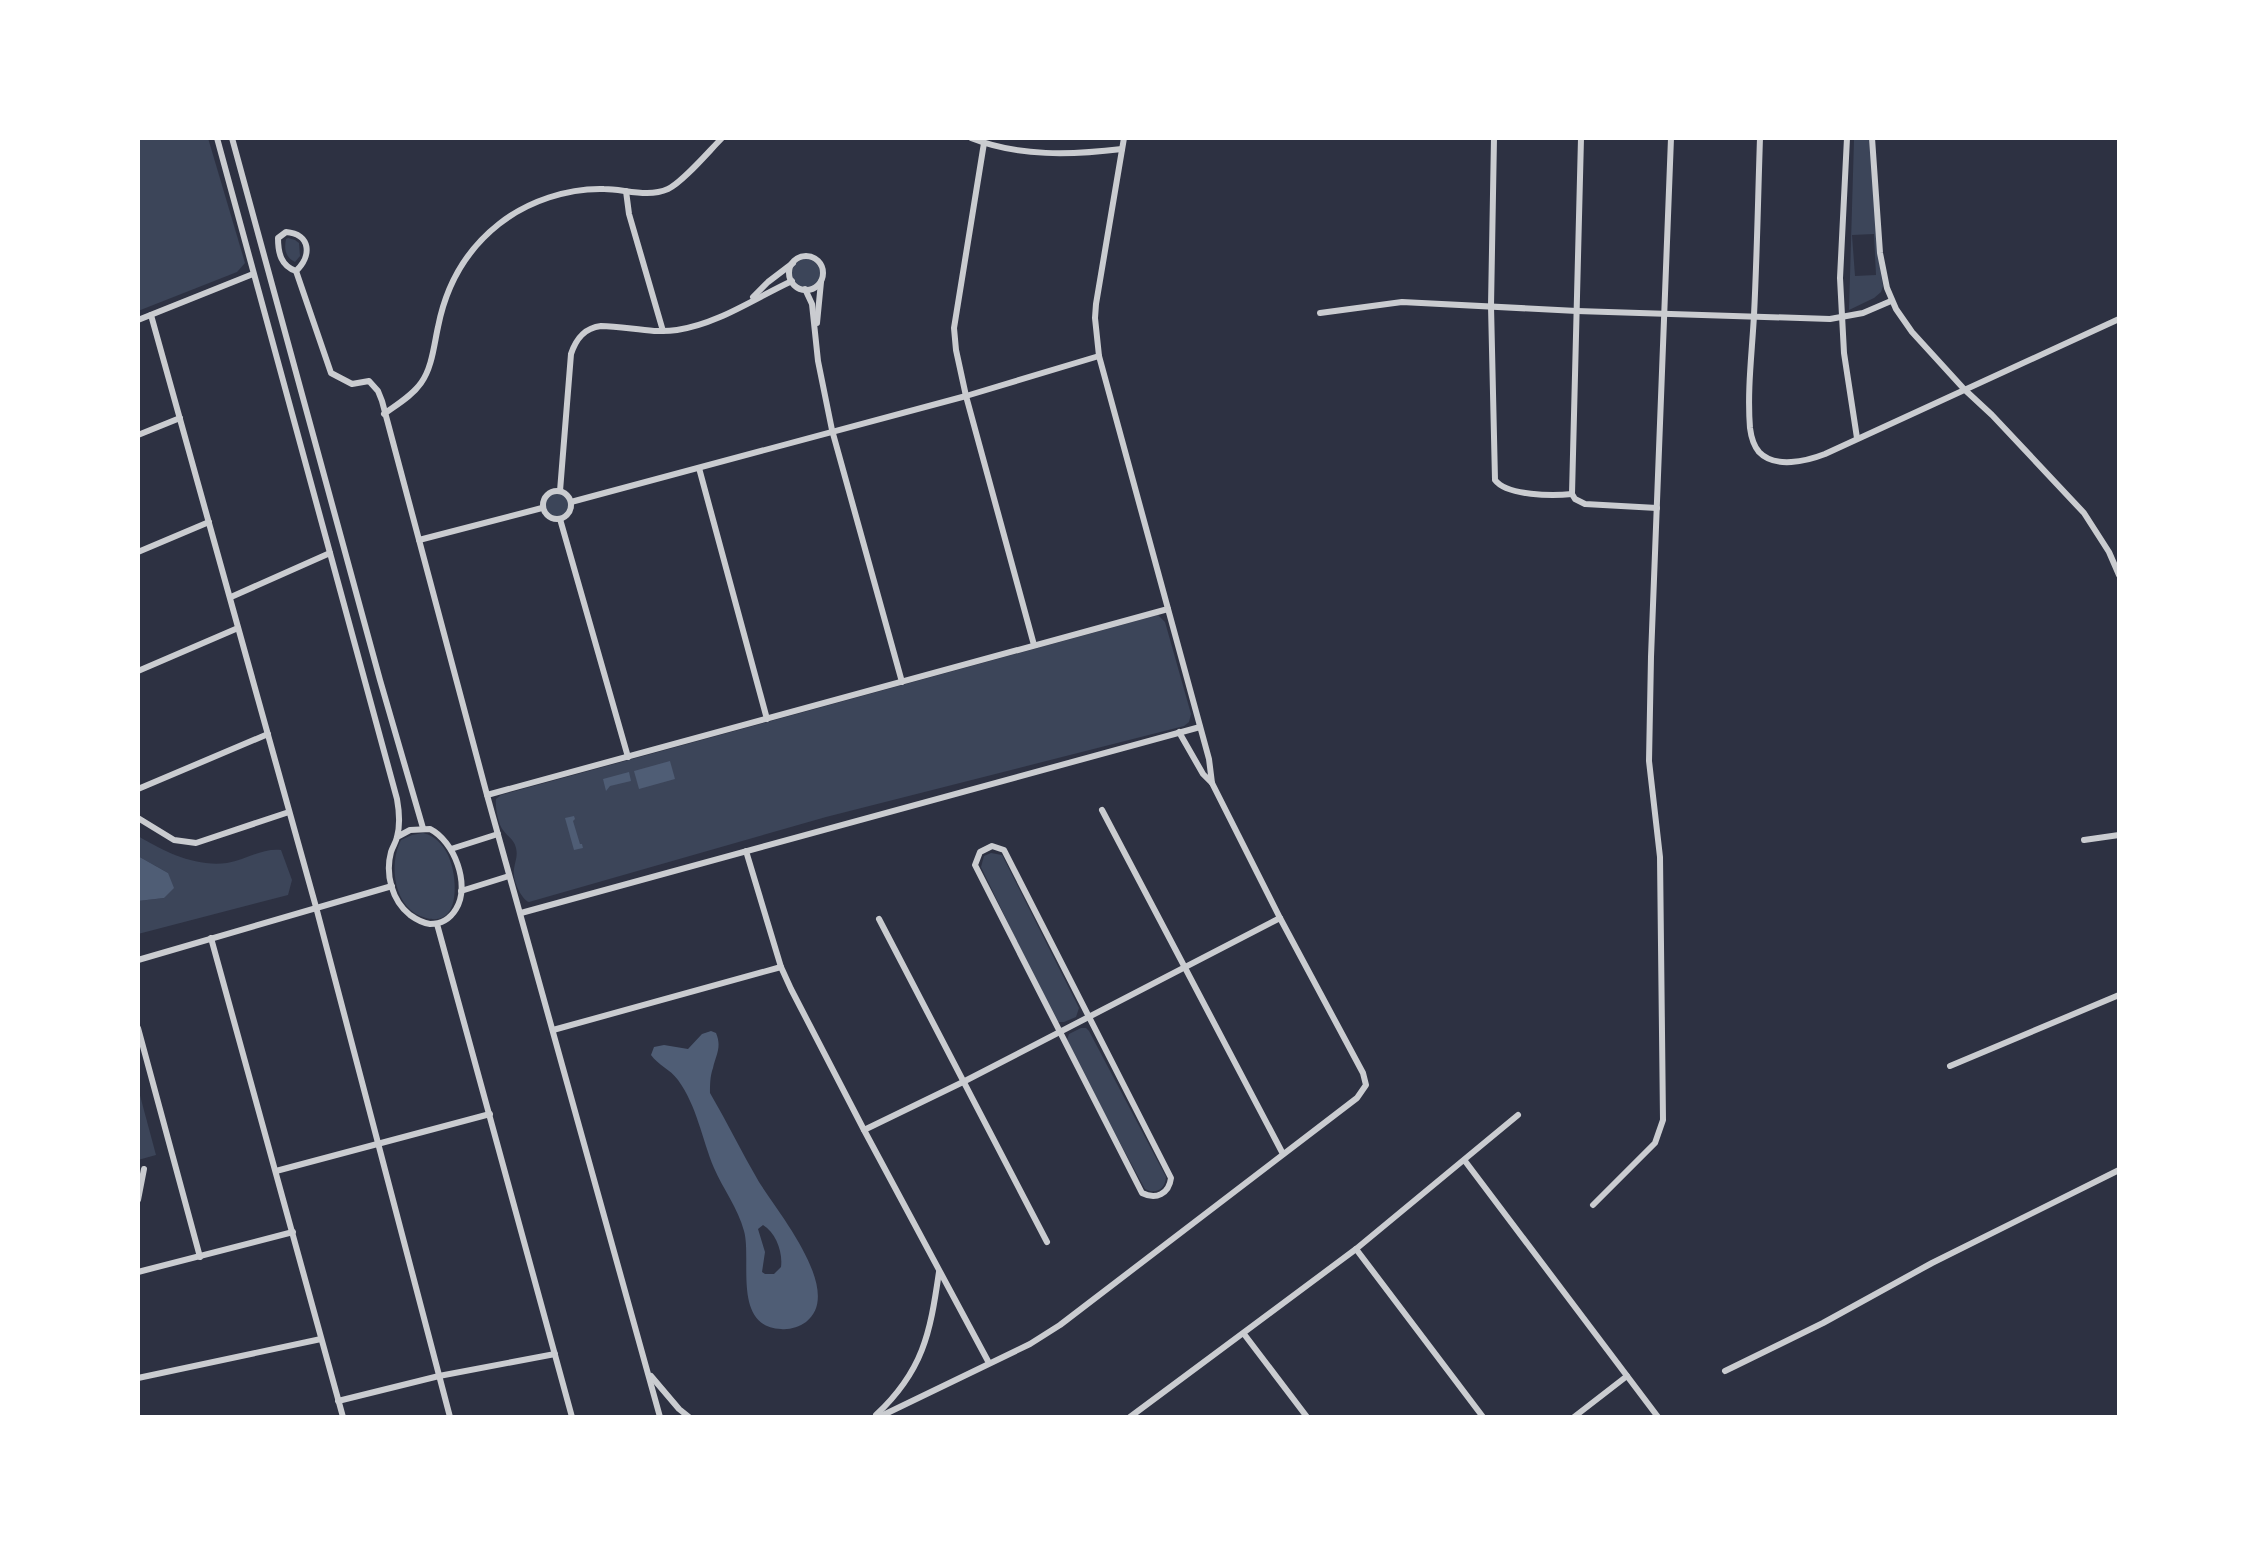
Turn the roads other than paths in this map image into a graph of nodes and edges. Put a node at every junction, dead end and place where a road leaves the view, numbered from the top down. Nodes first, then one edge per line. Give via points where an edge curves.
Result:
1 (217, 138) edge
2 (232, 138) edge
3 (722, 138) edge
4 (971, 138) edge
5 (1124, 138) edge
6 (1494, 138) edge
7 (1581, 138) edge
8 (1671, 138) edge
9 (1760, 138) edge
10 (1847, 138) edge
11 (1872, 138) edge
12 (984, 143) junction
13 (1122, 149) junction
14 (626, 191) junction
15 (260, 238) junction
16 (244, 243) junction
17 (793, 262) junction
18 (296, 271) junction
19 (253, 274) junction
20 (271, 281) junction
21 (792, 281) junction
22 (821, 281) junction
23 (256, 285) junction
24 (806, 289) junction
25 (750, 301) junction
26 (1891, 301) junction
27 (1490, 306) junction
28 (1577, 311) junction
29 (1320, 313) dead end
30 (1665, 314) junction
31 (151, 315) junction
32 (1754, 317) junction
33 (1841, 318) junction
34 (2119, 318) edge
35 (138, 320) edge
36 (663, 331) junction
37 (816, 339) junction
38 (1099, 356) junction
39 (1964, 389) junction
40 (966, 396) junction
41 (384, 414) junction
42 (180, 418) junction
43 (832, 430) junction
44 (138, 435) edge
45 (1857, 438) junction
46 (699, 468) junction
47 (560, 491) junction
48 (1572, 494) junction
49 (571, 502) junction
50 (542, 508) junction
51 (1657, 508) junction
52 (560, 519) junction
53 (209, 522) junction
54 (419, 540) junction
55 (138, 552) edge
56 (330, 553) junction
57 (2119, 575) edge
58 (231, 597) junction
59 (1168, 608) junction
60 (238, 628) junction
61 (1034, 645) junction
62 (138, 671) edge
63 (902, 682) junction
64 (766, 719) junction
65 (1200, 727) junction
66 (1179, 733) junction
67 (268, 734) junction
68 (628, 757) junction
69 (1212, 783) junction
70 (138, 789) edge
71 (487, 796) junction
72 (1102, 810) dead end
73 (289, 811) junction
74 (138, 818) edge
75 (423, 828) junction
76 (498, 834) junction
77 (2119, 835) edge
78 (397, 837) junction
79 (2084, 840) dead end
80 (452, 849) junction
81 (746, 851) junction
82 (509, 876) junction
83 (392, 886) junction
84 (461, 891) junction
85 (316, 907) junction
86 (521, 913) junction
87 (1280, 918) junction
88 (879, 919) dead end
89 (437, 924) junction
90 (211, 938) junction
91 (138, 960) edge
92 (781, 967) junction
93 (1185, 968) junction
94 (2119, 995) edge
95 (1090, 1018) junction
96 (138, 1028) edge
97 (553, 1030) junction
98 (1061, 1032) junction
99 (1950, 1066) dead end
100 (963, 1082) junction
101 (489, 1114) junction
102 (1518, 1115) dead end
103 (864, 1130) junction
104 (378, 1144) junction
105 (1283, 1154) junction
106 (1465, 1161) junction
107 (144, 1168) dead end
108 (2119, 1170) edge
109 (276, 1171) junction
110 (138, 1200) edge
111 (1593, 1205) dead end
112 (293, 1233) junction
113 (1047, 1242) dead end
114 (1356, 1249) junction
115 (200, 1257) junction
116 (138, 1272) edge
117 (939, 1272) junction
118 (1244, 1334) junction
119 (321, 1339) junction
120 (555, 1354) junction
121 (989, 1363) junction
122 (1725, 1371) dead end
123 (648, 1372) junction
124 (439, 1376) junction
125 (1627, 1376) junction
126 (138, 1378) edge
127 (338, 1401) junction
128 (1134, 1416) edge
129 (343, 1417) edge
130 (450, 1417) edge
131 (572, 1417) edge
132 (660, 1417) edge
133 (689, 1417) edge
134 (877, 1417) edge
135 (1307, 1417) edge
136 (1483, 1417) edge
137 (1574, 1417) edge
138 (1658, 1417) edge

1 - 16 street
2 - 15 street
3 - 14 street via 671,187 659,192
4 - 12 street
5 - 13 street
6 - 27 street
7 - 28 street
8 - 30 street
9 - 32 street
10 - 33 street
11 - 26 street via 1880,253
12 - 13 street via 1040,153
12 - 40 street via 954,328
13 - 38 street via 1096,303
14 - 36 street
14 - 41 street via 584,190 555,196 508,217 488,234 452,282 422,382
15 - 16 street
15 - 20 street
16 - 19 street
17 - 21 street
17 - 22 street via 802,257 816,259 823,271
17 - 25 street
18 - 18 street via 307,253 304,238 286,232 278,238 278,251 289,269
18 - 41 street via 331,373 352,384 370,382 381,397
19 - 23 street
19 - 31 street
20 - 23 street
20 - 75 street
21 - 24 street
21 - 25 street
22 - 24 street
22 - 37 street
23 - 56 street
24 - 37 street
25 - 36 street via 707,323
26 - 33 street
26 - 39 street
27 - 28 street
27 - 29 street via 1402,302
27 - 48 street via 1494,475 1498,485
28 - 30 street
28 - 48 street
30 - 32 street
30 - 51 street
31 - 35 street
31 - 42 street
32 - 33 street
32 - 45 street via 1750,427 1760,453 1778,461 1802,460
33 - 45 street
34 - 39 street
36 - 47 street via 596,327 578,338 571,354
37 - 43 street
38 - 40 street
38 - 59 street
39 - 45 street
39 - 57 street via 2084,513
40 - 43 street
40 - 61 street
41 - 54 street
42 - 44 street
42 - 53 street
43 - 46 street
43 - 63 street
46 - 49 street
46 - 64 street
47 - 49 street
47 - 50 street via 547,495
48 - 51 street via 1585,504
49 - 52 street via 567,515
50 - 52 street via 550,518
50 - 54 street
51 - 111 street via 1649,761 1661,870 1663,1120 1655,1143
52 - 68 street
53 - 55 street
53 - 58 street
54 - 71 street
56 - 58 street
56 - 78 street via 397,799
58 - 60 street
59 - 61 street
59 - 65 street
60 - 62 street
60 - 67 street
61 - 63 street
63 - 64 street
64 - 68 street
65 - 66 street
65 - 69 street
66 - 69 street
66 - 81 street
67 - 70 street
67 - 73 street
68 - 71 street
69 - 87 street
71 - 76 street
72 - 93 street
73 - 74 street via 196,843 174,841
73 - 85 street
75 - 78 street
75 - 80 street via 435,832
76 - 80 street
76 - 82 street
77 - 79 street
78 - 83 street via 389,863
80 - 84 street
81 - 86 street
81 - 92 street
82 - 84 street
82 - 86 street
83 - 85 street
83 - 89 street via 404,911 424,923
84 - 89 street via 455,911
85 - 90 street
85 - 104 street
86 - 97 street
87 - 93 street
87 - 105 street via 1366,1079 1363,1091
88 - 100 street
89 - 101 street
90 - 91 street
90 - 109 street
92 - 97 street
92 - 103 street
93 - 95 street
93 - 105 street
94 - 99 street
95 - 98 street
95 - 98 street via 1171,1178 1161,1195 1142,1193
95 - 98 street via 1004,850 985,848 975,864
96 - 115 street
97 - 123 street
98 - 100 street
100 - 103 street
100 - 113 street
101 - 104 street
101 - 120 street
102 - 106 street
103 - 117 street
104 - 109 street
104 - 124 street
105 - 121 street via 1060,1325
106 - 114 street
106 - 125 street
107 - 110 street
108 - 122 street
109 - 112 street
112 - 115 street
112 - 119 street
114 - 118 street
114 - 136 street
115 - 116 street
117 - 121 street
117 - 134 street via 925,1345 911,1375
118 - 128 street
118 - 135 street
119 - 126 street
119 - 127 street
120 - 124 street
120 - 131 street
121 - 134 street
123 - 132 street
123 - 133 street
124 - 127 street
124 - 130 street
125 - 137 street
125 - 138 street
127 - 129 street

